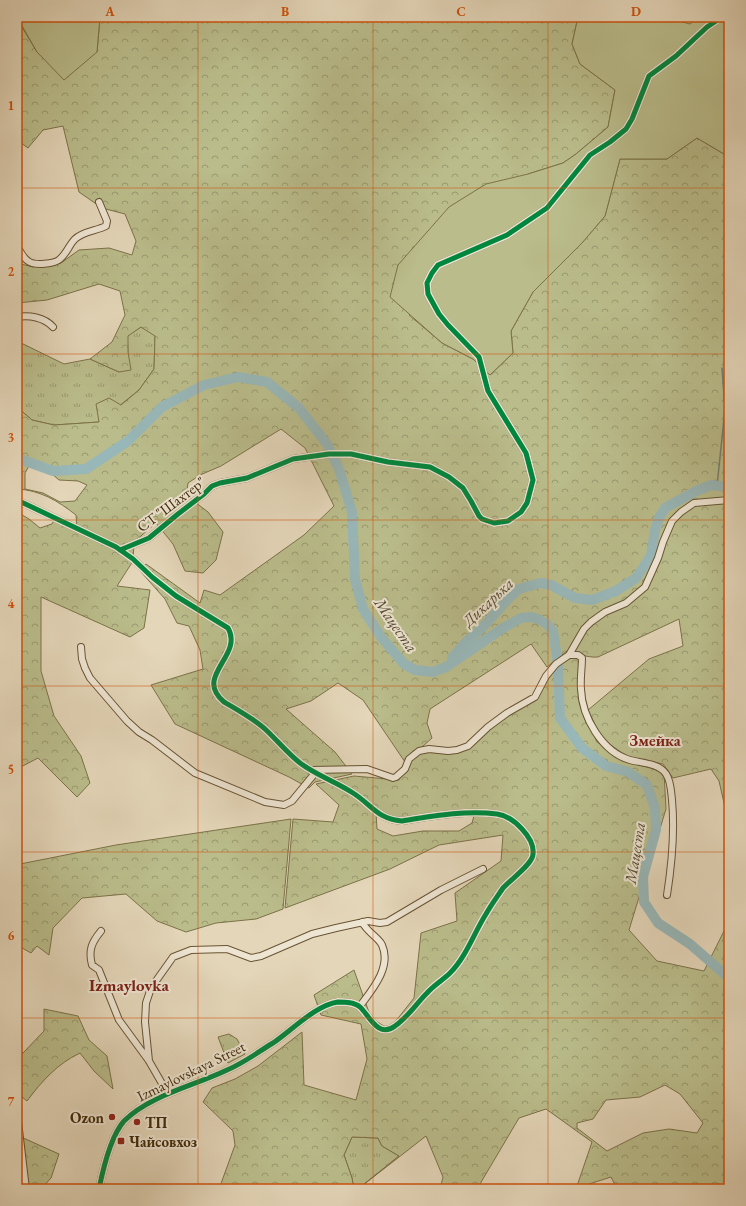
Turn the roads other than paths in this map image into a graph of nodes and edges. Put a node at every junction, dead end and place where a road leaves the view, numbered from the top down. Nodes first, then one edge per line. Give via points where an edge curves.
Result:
1 (725, 17) edge
2 (99, 202) dead end
3 (17, 246) edge
4 (17, 317) edge
5 (53, 327) dead end
6 (17, 500) edge
7 (729, 500) edge
8 (120, 550) junction
9 (81, 647) dead end
10 (569, 655) junction
11 (312, 771) junction
12 (482, 869) dead end
13 (667, 895) dead end
14 (362, 922) junction
15 (101, 931) dead end
16 (360, 1006) junction
17 (149, 1061) junction
18 (168, 1094) junction
19 (17, 1113) edge
20 (26, 1189) edge
21 (99, 1189) edge
22 (370, 1189) edge
23 (376, 1189) edge

1 - 8 street, СТ "Шахтер" via 707,27 676,56 649,76 626,129 590,155 547,208 507,235 438,265 427,283 428,294 439,314 479,357 488,391 526,453 533,480 527,503 521,512 508,521 494,523 478,516 463,488 430,467 351,454 329,454 293,459 247,478 212,486 149,538
2 - 3 street via 107,221 106,226 84,233 75,240 59,261 35,264 29,262
4 - 5 street via 36,317
6 - 8 street
7 - 10 street via 694,504 680,512 672,521 644,587 626,603 605,612 591,622
8 - 11 street via 176,596 228,628 232,640 214,681 214,689 220,699 265,728 290,754
9 - 11 street via 82,659 90,678 127,721 195,773 265,802 284,805 292,800
10 - 11 street via 556,664 546,676 536,697 507,713 468,746 448,751 419,751 409,759 405,769 396,778 367,769
10 - 13 street via 578,655 582,658 581,689 584,708 600,741 628,760 655,765 662,769 670,781 674,826
11 - 16 street via 353,793 391,820 402,821 475,812 502,815 515,821 533,848 532,859 505,886 450,973 427,992 404,1019 394,1028 380,1028 372,1024
12 - 14 street via 387,922
14 - 16 street via 382,944 384,957 380,977
14 - 17 street via 312,934 252,958 227,949 192,950 173,957 151,988 146,1003
15 - 17 street via 93,940 92,965 99,970 119,1020
16 - 18 street, Izmaylovskaya Street via 337,1002 318,1010 251,1058
17 - 18 street
18 - 21 street, Izmaylovskaya Street via 143,1106 120,1126 111,1145
19 - 20 street
22 - 23 street

